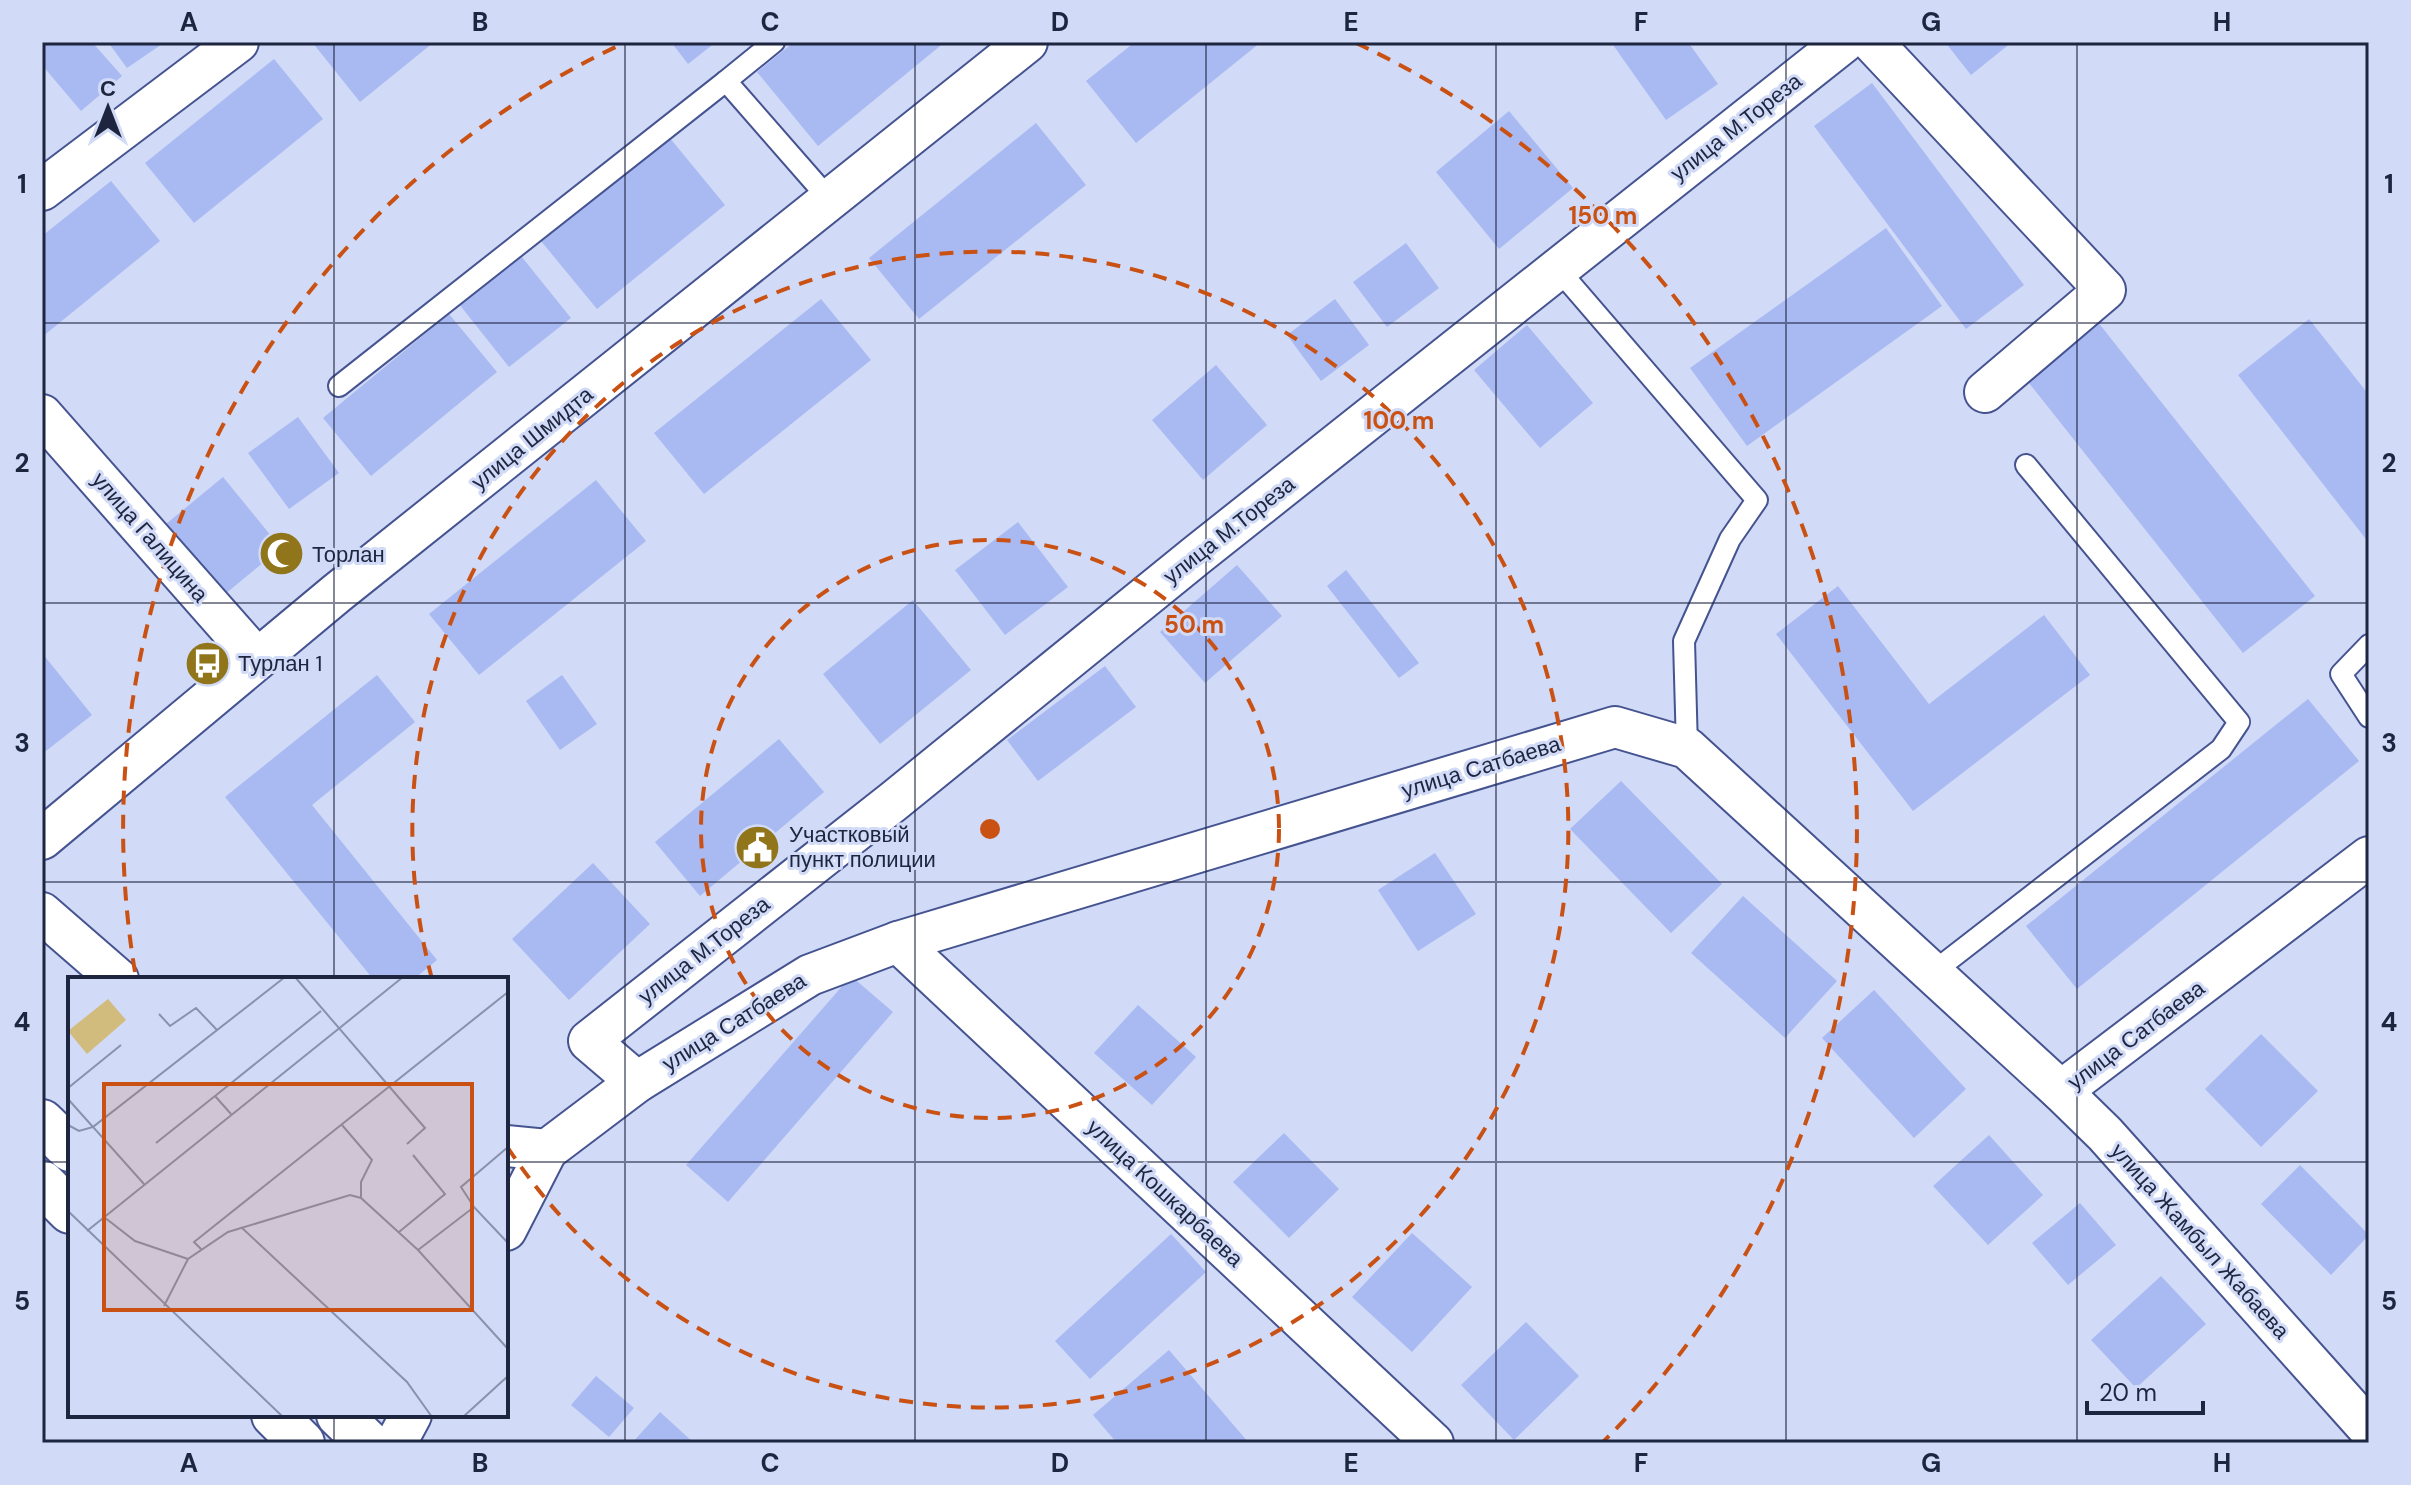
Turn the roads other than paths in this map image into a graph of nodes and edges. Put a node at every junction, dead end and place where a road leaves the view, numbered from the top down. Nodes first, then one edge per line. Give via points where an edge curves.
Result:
1 (238, 42) edge
2 (774, 42) edge
3 (1027, 42) edge
4 (1844, 42) edge
5 (1872, 42) edge
6 (726, 81) junction
7 (42, 190) edge
8 (830, 200) junction
9 (1557, 268) junction
10 (339, 386) dead end
11 (1985, 392) dead end
12 (42, 415) edge
13 (2026, 465) dead end
14 (2369, 645) edge
15 (257, 659) junction
16 (2369, 717) edge
17 (1687, 748) junction
18 (42, 839) edge
19 (2369, 857) edge
20 (42, 913) edge
21 (898, 942) junction
22 (1932, 973) junction
23 (116, 977) edge
24 (637, 1082) junction
25 (2061, 1091) junction
26 (42, 1122) edge
27 (508, 1146) edge
28 (68, 1147) edge
29 (547, 1150) junction
30 (42, 1183) edge
31 (68, 1209) edge
32 (508, 1226) edge
33 (276, 1417) edge
34 (341, 1417) edge
35 (410, 1417) edge
36 (2369, 1429) edge
37 (302, 1443) edge
38 (368, 1443) edge
39 (396, 1443) edge
40 (1433, 1443) edge

1 - 7 street
2 - 6 lane
3 - 8 street, улица Шмидта
4 - 9 street, улица М.Тореза
5 - 11 street via 2105,290
6 - 8 lane
6 - 10 lane
8 - 15 street, улица Шмидта
9 - 17 lane via 1757,500 1730,539 1684,641
9 - 24 street, улица М.Тореза via 589,1041
12 - 15 street, улица Галицина
13 - 22 lane via 2239,722 2221,749
14 - 16 lane via 2341,674
15 - 18 street, улица Шмидта
17 - 21 street, улица Сатбаева via 1615,727
17 - 22 street, улица Сатбаева
19 - 25 street, улица Сатбаева
20 - 23 street
21 - 24 street, улица Сатбаева via 810,975
21 - 40 street, улица Кошкарбаева
22 - 25 street, улица Сатбаева
24 - 29 street, улица Сатбаева
25 - 36 street, улица Жамбыл Жабаева
26 - 28 highway
27 - 29 street
29 - 32 street, улица Сатбаева
30 - 31 highway
33 - 37 highway
34 - 38 highway
35 - 39 street

